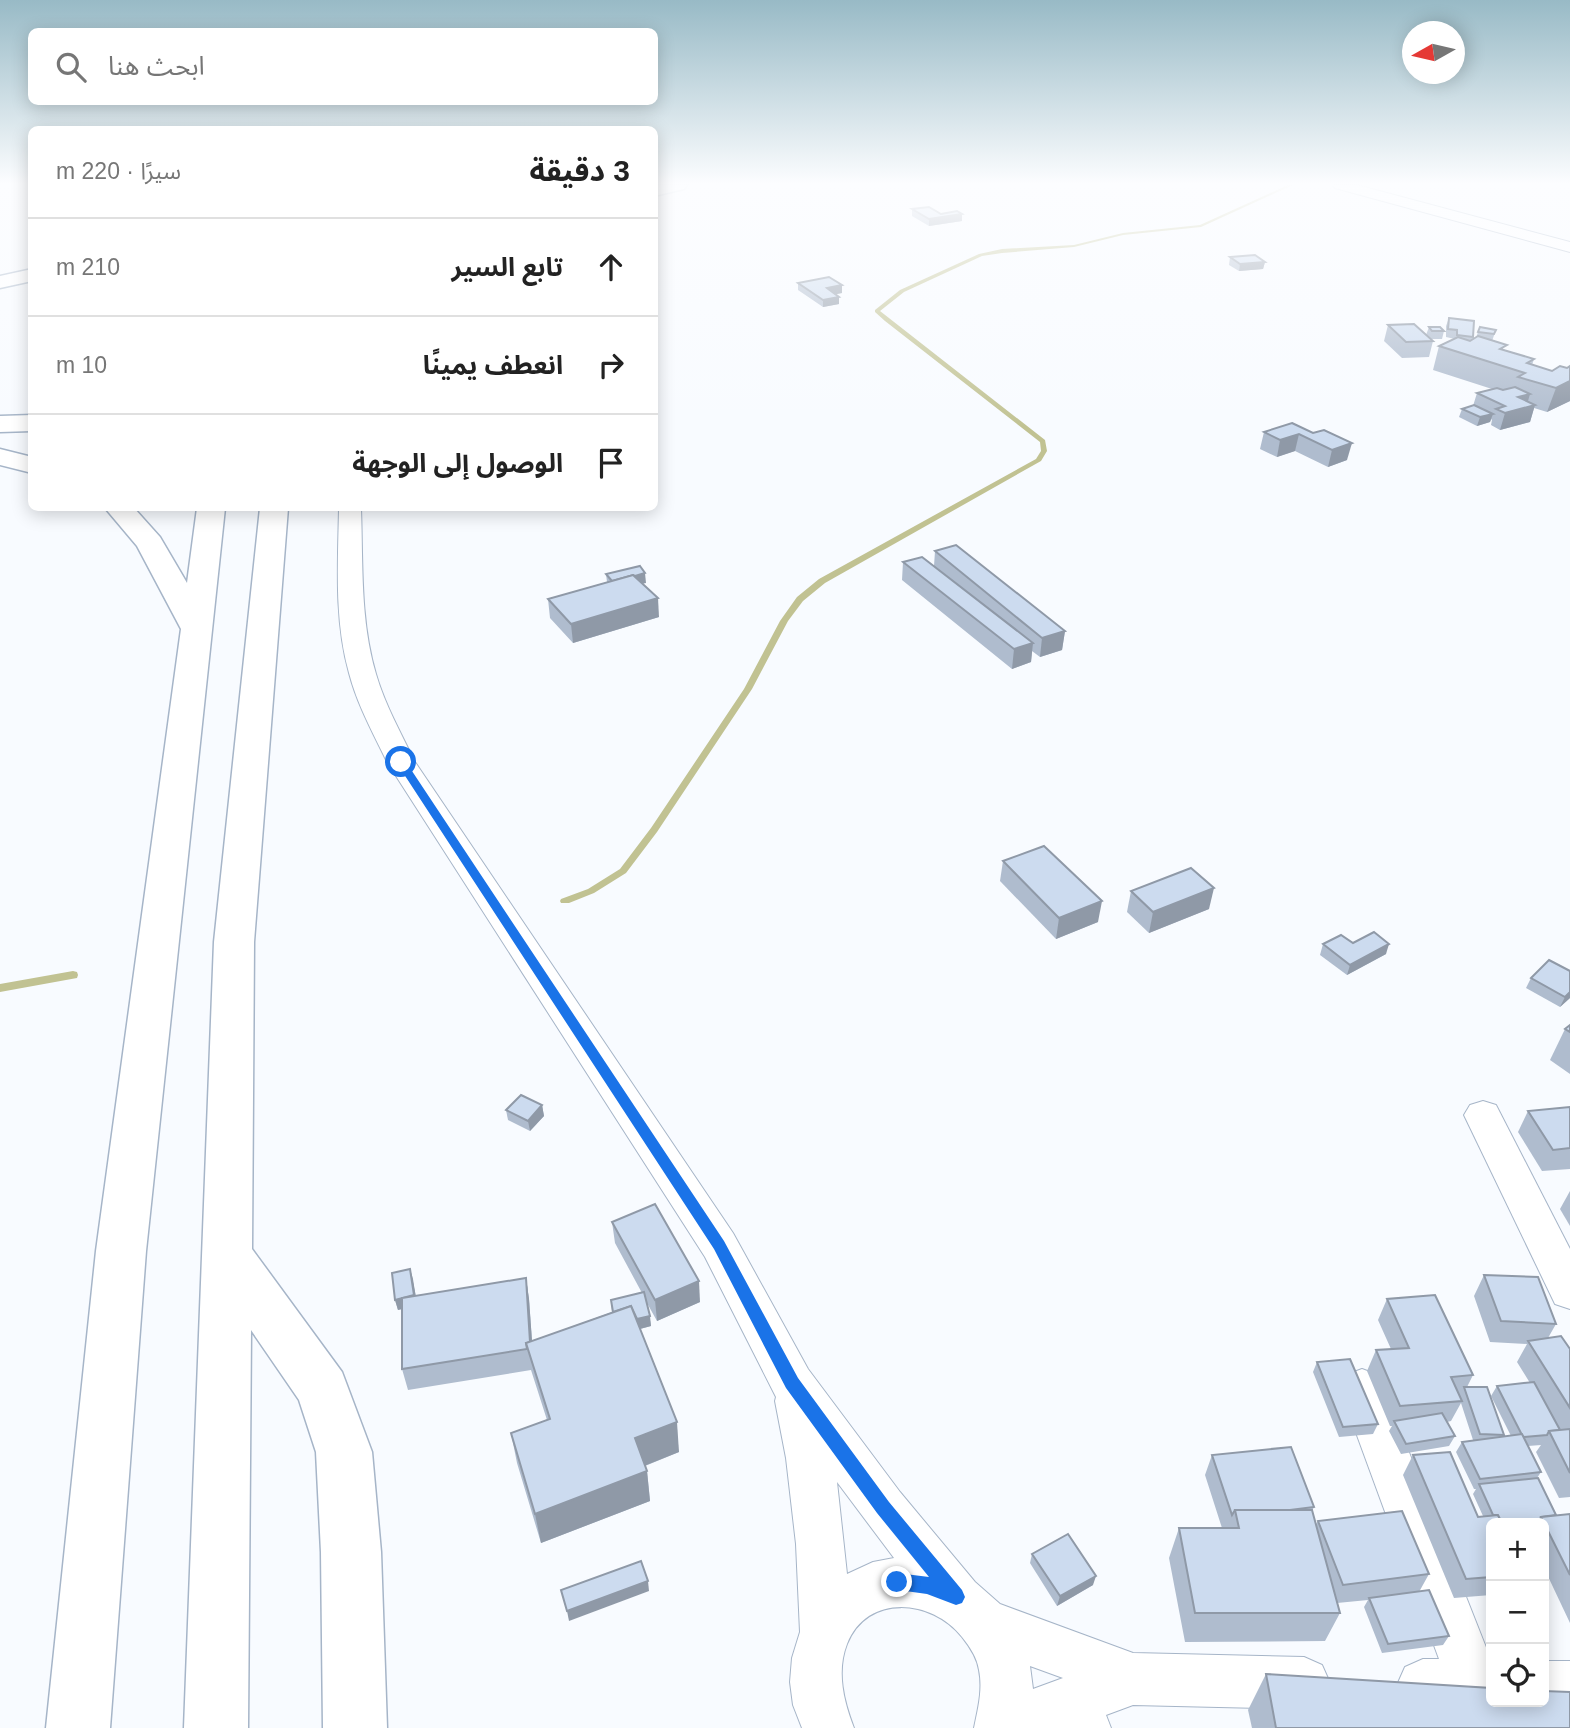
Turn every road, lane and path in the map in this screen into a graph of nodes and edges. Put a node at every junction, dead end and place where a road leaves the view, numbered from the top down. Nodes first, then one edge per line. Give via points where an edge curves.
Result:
1 (28, 279) edge
2 (0, 284) edge
3 (28, 423) edge
4 (0, 424) edge
5 (0, 457) edge
6 (28, 464) edge
7 (122, 511) edge
8 (211, 511) edge
9 (274, 511) edge
10 (350, 511) edge
11 (198, 632) junction
12 (1483, 1115) dead end
13 (227, 1254) junction
14 (1570, 1291) edge
15 (1352, 1365) edge
16 (792, 1383) junction
17 (971, 1610) junction
18 (820, 1652) junction
19 (1133, 1679) junction
20 (1483, 1686) edge
21 (1549, 1686) edge
22 (1570, 1687) edge
23 (1071, 1717) edge
24 (78, 1728) edge
25 (216, 1728) edge
26 (355, 1728) edge
27 (800, 1728) edge
28 (828, 1728) edge
29 (1000, 1728) edge

1 - 2 main road
3 - 4 main road
5 - 6 main road
7 - 11 main road via 150,543
8 - 11 main road
9 - 13 main road via 234,942
10 - 16 street via 358,660 401,762 719,1245
11 - 24 main road via 121,1251
12 - 14 street
13 - 25 main road
13 - 26 main road via 323,1389 344,1452
15 - 20 street
16 - 17 street via 883,1508
16 - 18 street via 820,1523
17 - 18 street via 927,1585 897,1582 877,1587 843,1607
17 - 19 street
17 - 29 street via 1002,1656 1007,1691
18 - 27 street
18 - 28 street via 819,1711
19 - 20 street
19 - 23 street
21 - 22 street
23 - 29 street

